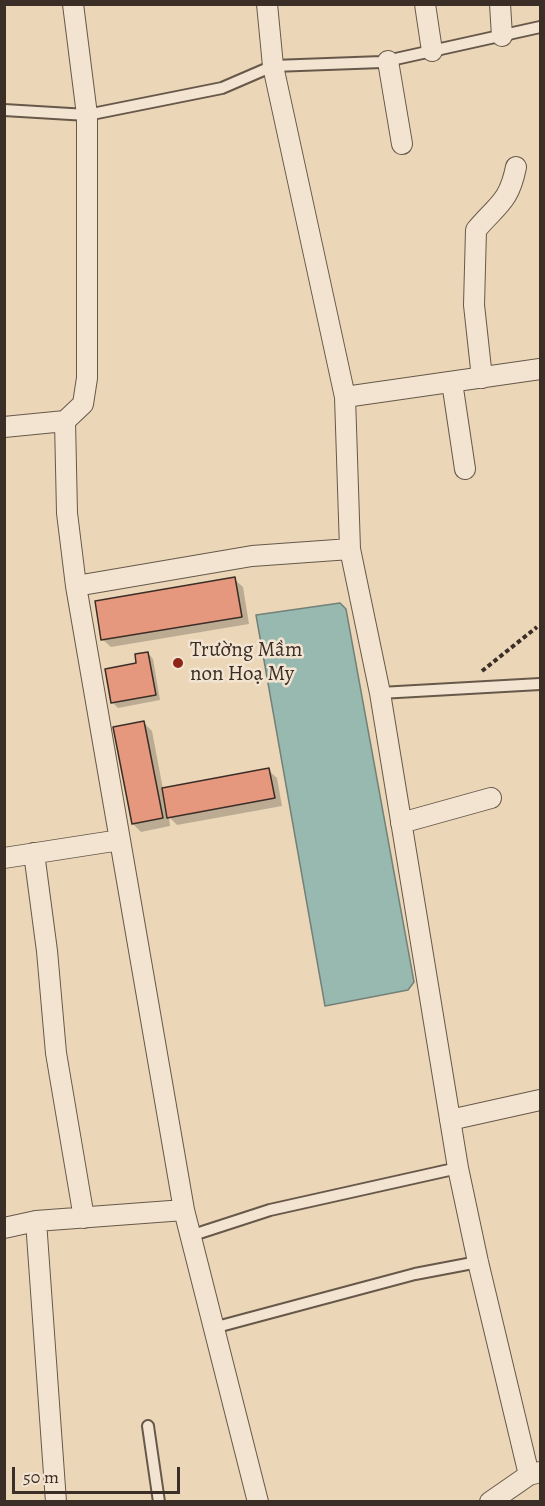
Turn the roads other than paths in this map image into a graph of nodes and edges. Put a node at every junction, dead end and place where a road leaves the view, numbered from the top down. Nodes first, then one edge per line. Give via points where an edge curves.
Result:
1 (73, 4) edge
2 (267, 4) edge
3 (425, 4) edge
4 (500, 4) edge
5 (540, 27) edge
6 (502, 36) junction
7 (432, 51) junction
8 (388, 61) junction
9 (273, 66) junction
10 (4, 110) edge
11 (87, 115) junction
12 (402, 144) dead end
13 (516, 167) dead end
14 (540, 369) edge
15 (482, 378) junction
16 (452, 382) junction
17 (345, 397) junction
18 (65, 421) junction
19 (4, 427) edge
20 (465, 469) dead end
21 (350, 549) junction
22 (76, 586) junction
23 (540, 684) edge
24 (380, 693) junction
25 (491, 798) dead end
26 (401, 823) junction
27 (120, 840) junction
28 (34, 854) junction
29 (4, 858) edge
30 (540, 1100) edge
31 (450, 1120) junction
32 (458, 1168) junction
33 (184, 1210) junction
34 (84, 1218) junction
35 (36, 1221) junction
36 (4, 1228) edge
37 (190, 1236) junction
38 (478, 1262) junction
39 (213, 1328) junction
40 (148, 1426) dead end
41 (535, 1474) edge
42 (56, 1502) edge
43 (159, 1502) edge
44 (258, 1502) edge
45 (490, 1502) edge

1 - 11 street
2 - 9 street
3 - 7 street
4 - 6 street
5 - 6 lane
6 - 7 lane
7 - 8 lane
8 - 9 lane
8 - 12 street
9 - 11 lane via 222,88
9 - 17 street
10 - 11 lane
11 - 18 street via 87,378 82,404
13 - 15 street via 512,190 477,230 474,305
14 - 15 street
15 - 16 street
16 - 17 street
16 - 20 street
17 - 21 street
18 - 19 street
18 - 22 street via 67,513
21 - 22 street via 252,556
21 - 24 street
22 - 27 street
23 - 24 lane
24 - 26 street
25 - 26 street
26 - 31 street
27 - 28 street
27 - 33 street
28 - 29 street
28 - 34 street via 56,1053
30 - 31 street
31 - 32 street
32 - 37 lane via 270,1210
32 - 38 street
33 - 34 street
33 - 37 street
34 - 35 street
35 - 36 street
35 - 42 street
37 - 39 street
38 - 39 lane via 415,1274
38 - 41 street
39 - 44 street
40 - 43 lane
41 - 45 street

